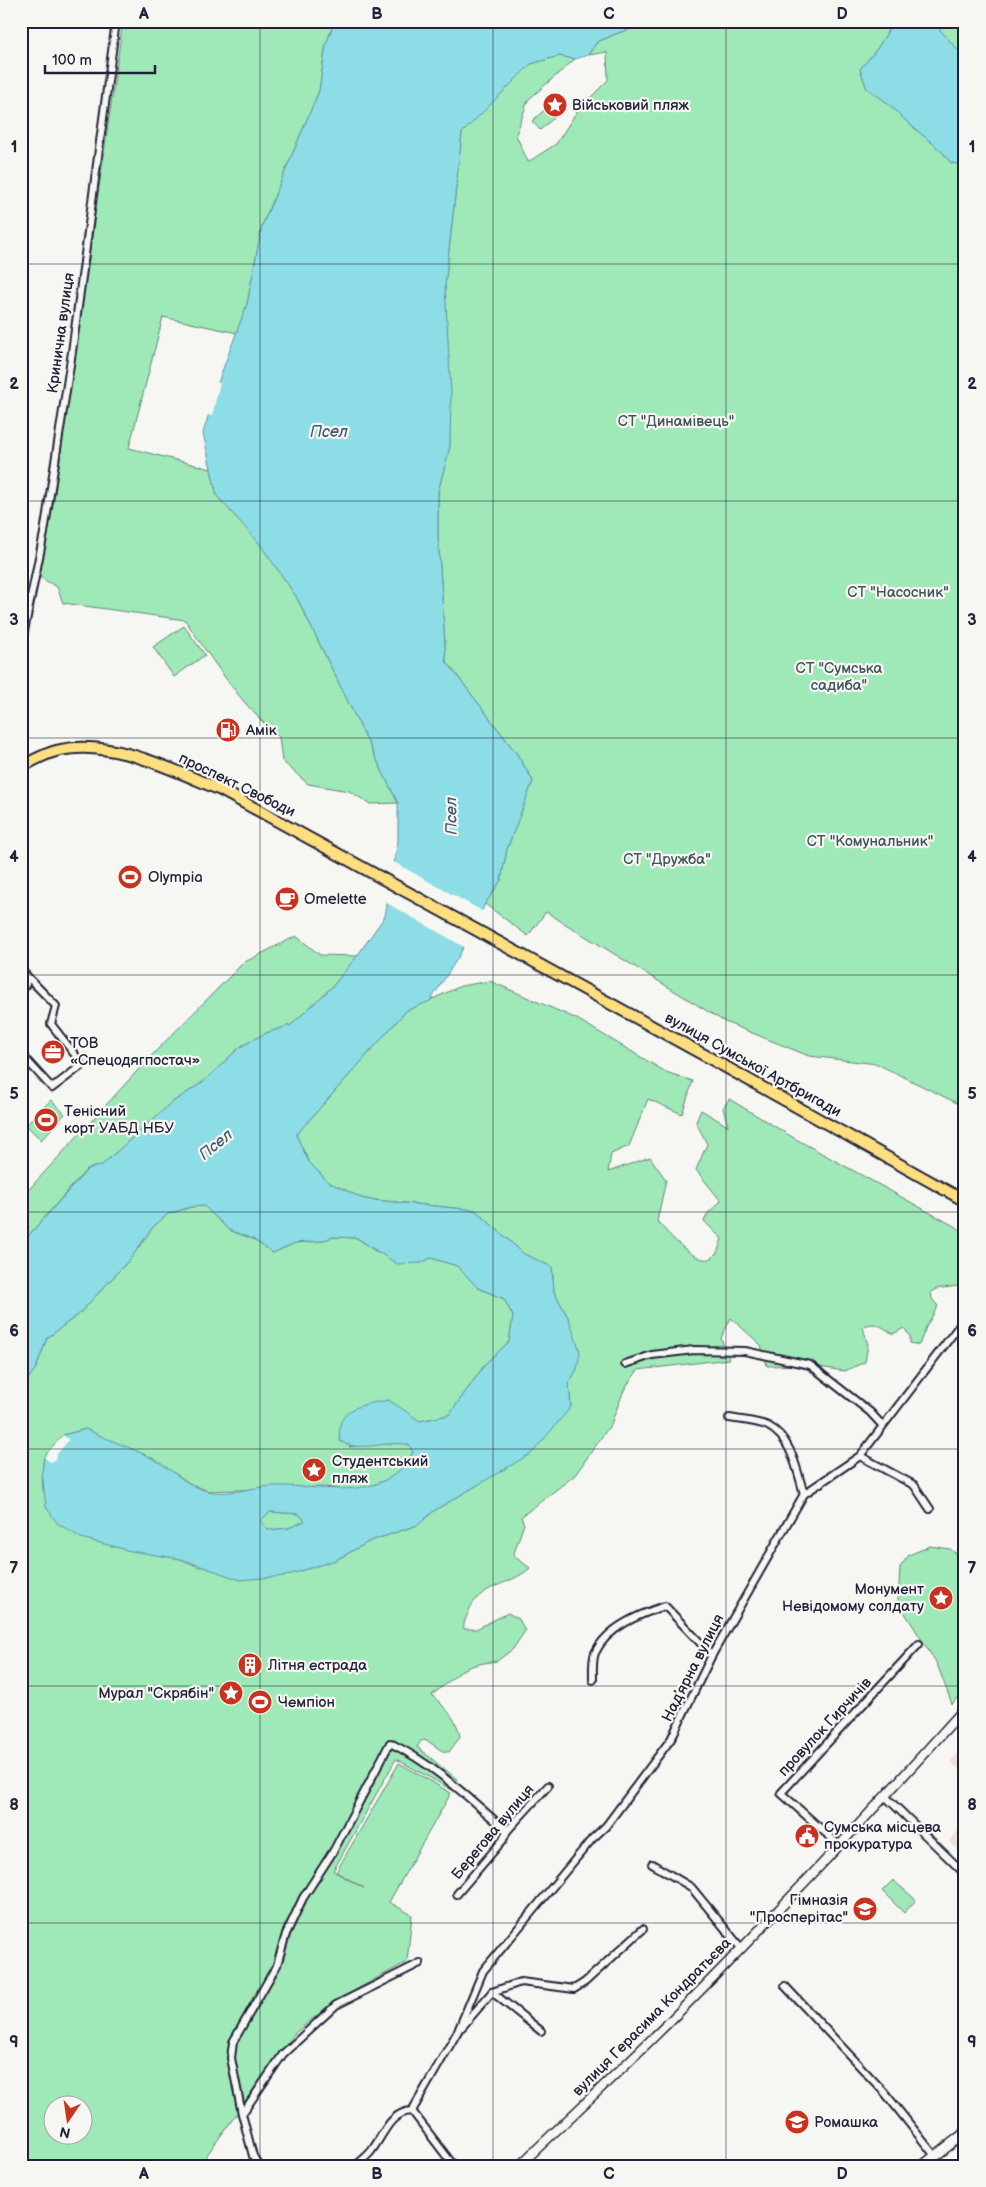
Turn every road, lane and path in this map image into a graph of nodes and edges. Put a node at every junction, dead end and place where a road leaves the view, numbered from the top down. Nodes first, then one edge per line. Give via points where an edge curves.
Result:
1 (116, 21) edge
2 (23, 618) edge
3 (21, 646) edge
4 (21, 767) edge
5 (526, 958) joint
6 (23, 972) edge
7 (21, 992) edge
8 (21, 1054) edge
9 (965, 1201) edge
10 (959, 1326) dead end
11 (626, 1364) dead end
12 (729, 1418) dead end
13 (882, 1425) junction
14 (860, 1456) junction
15 (804, 1494) junction
16 (930, 1509) dead end
17 (918, 1644) dead end
18 (712, 1655) junction
19 (593, 1680) dead end
20 (965, 1708) edge
21 (548, 1786) dead end
22 (885, 1796) junction
23 (507, 1831) junction
24 (839, 1845) junction
25 (652, 1864) dead end
26 (965, 1874) edge
27 (457, 1894) dead end
28 (643, 1930) dead end
29 (741, 1948) junction
30 (420, 1963) dead end
31 (784, 1986) dead end
32 (492, 1992) junction
33 (458, 2031) junction
34 (541, 2031) dead end
35 (412, 2111) junction
36 (242, 2114) junction
37 (965, 2133) edge
38 (935, 2156) junction
39 (258, 2166) edge
40 (355, 2166) edge
41 (454, 2166) edge
42 (519, 2166) edge
43 (922, 2166) edge

1 - 2 street, Кринична вулиця via 72,352 44,533
2 - 3 street, Кринична вулиця
4 - 5 main road, проспект Свободи via 48,754 70,749 97,749 142,758 221,790
5 - 9 main road, вулиця Сумської Артбригади
6 - 7 street via 26,984
6 - 8 street via 56,1006 51,1024 81,1066 52,1088
10 - 13 street, Надʼярна вулиця
11 - 13 street via 652,1355 694,1350 744,1351 810,1365
12 - 15 street via 767,1425 780,1434 790,1449
13 - 14 street, Надʼярна вулиця
14 - 15 street, Надʼярна вулиця
14 - 16 street via 914,1486
15 - 18 street, Надʼярна вулиця
17 - 24 street, провулок Гирчичів via 782,1793
18 - 19 street via 665,1606 635,1616 607,1638 595,1653
18 - 33 street, Надʼярна вулиця via 671,1739 606,1826 483,1971
20 - 22 street, вулиця Герасима Кондратьєва
21 - 23 street, Берегова вулиця
22 - 24 street, вулиця Герасима Кондратьєва
22 - 26 street
23 - 27 street, Берегова вулиця
23 - 36 street via 456,1787 407,1751 390,1743 334,1850 303,1898 286,1934 277,1965 233,2042 231,2058
24 - 29 street, вулиця Герасима Кондратьєва
25 - 29 street via 692,1887
28 - 32 street via 574,1989 522,1982
29 - 42 street, вулиця Герасима Кондратьєва
30 - 36 street via 336,2005 283,2054
31 - 38 street via 885,2093
32 - 33 street, Надʼярна вулиця
32 - 34 street
33 - 35 street, Надʼярна вулиця
35 - 40 street via 404,2111 384,2129 372,2149
35 - 41 street
36 - 39 street
37 - 38 main road
38 - 43 main road

